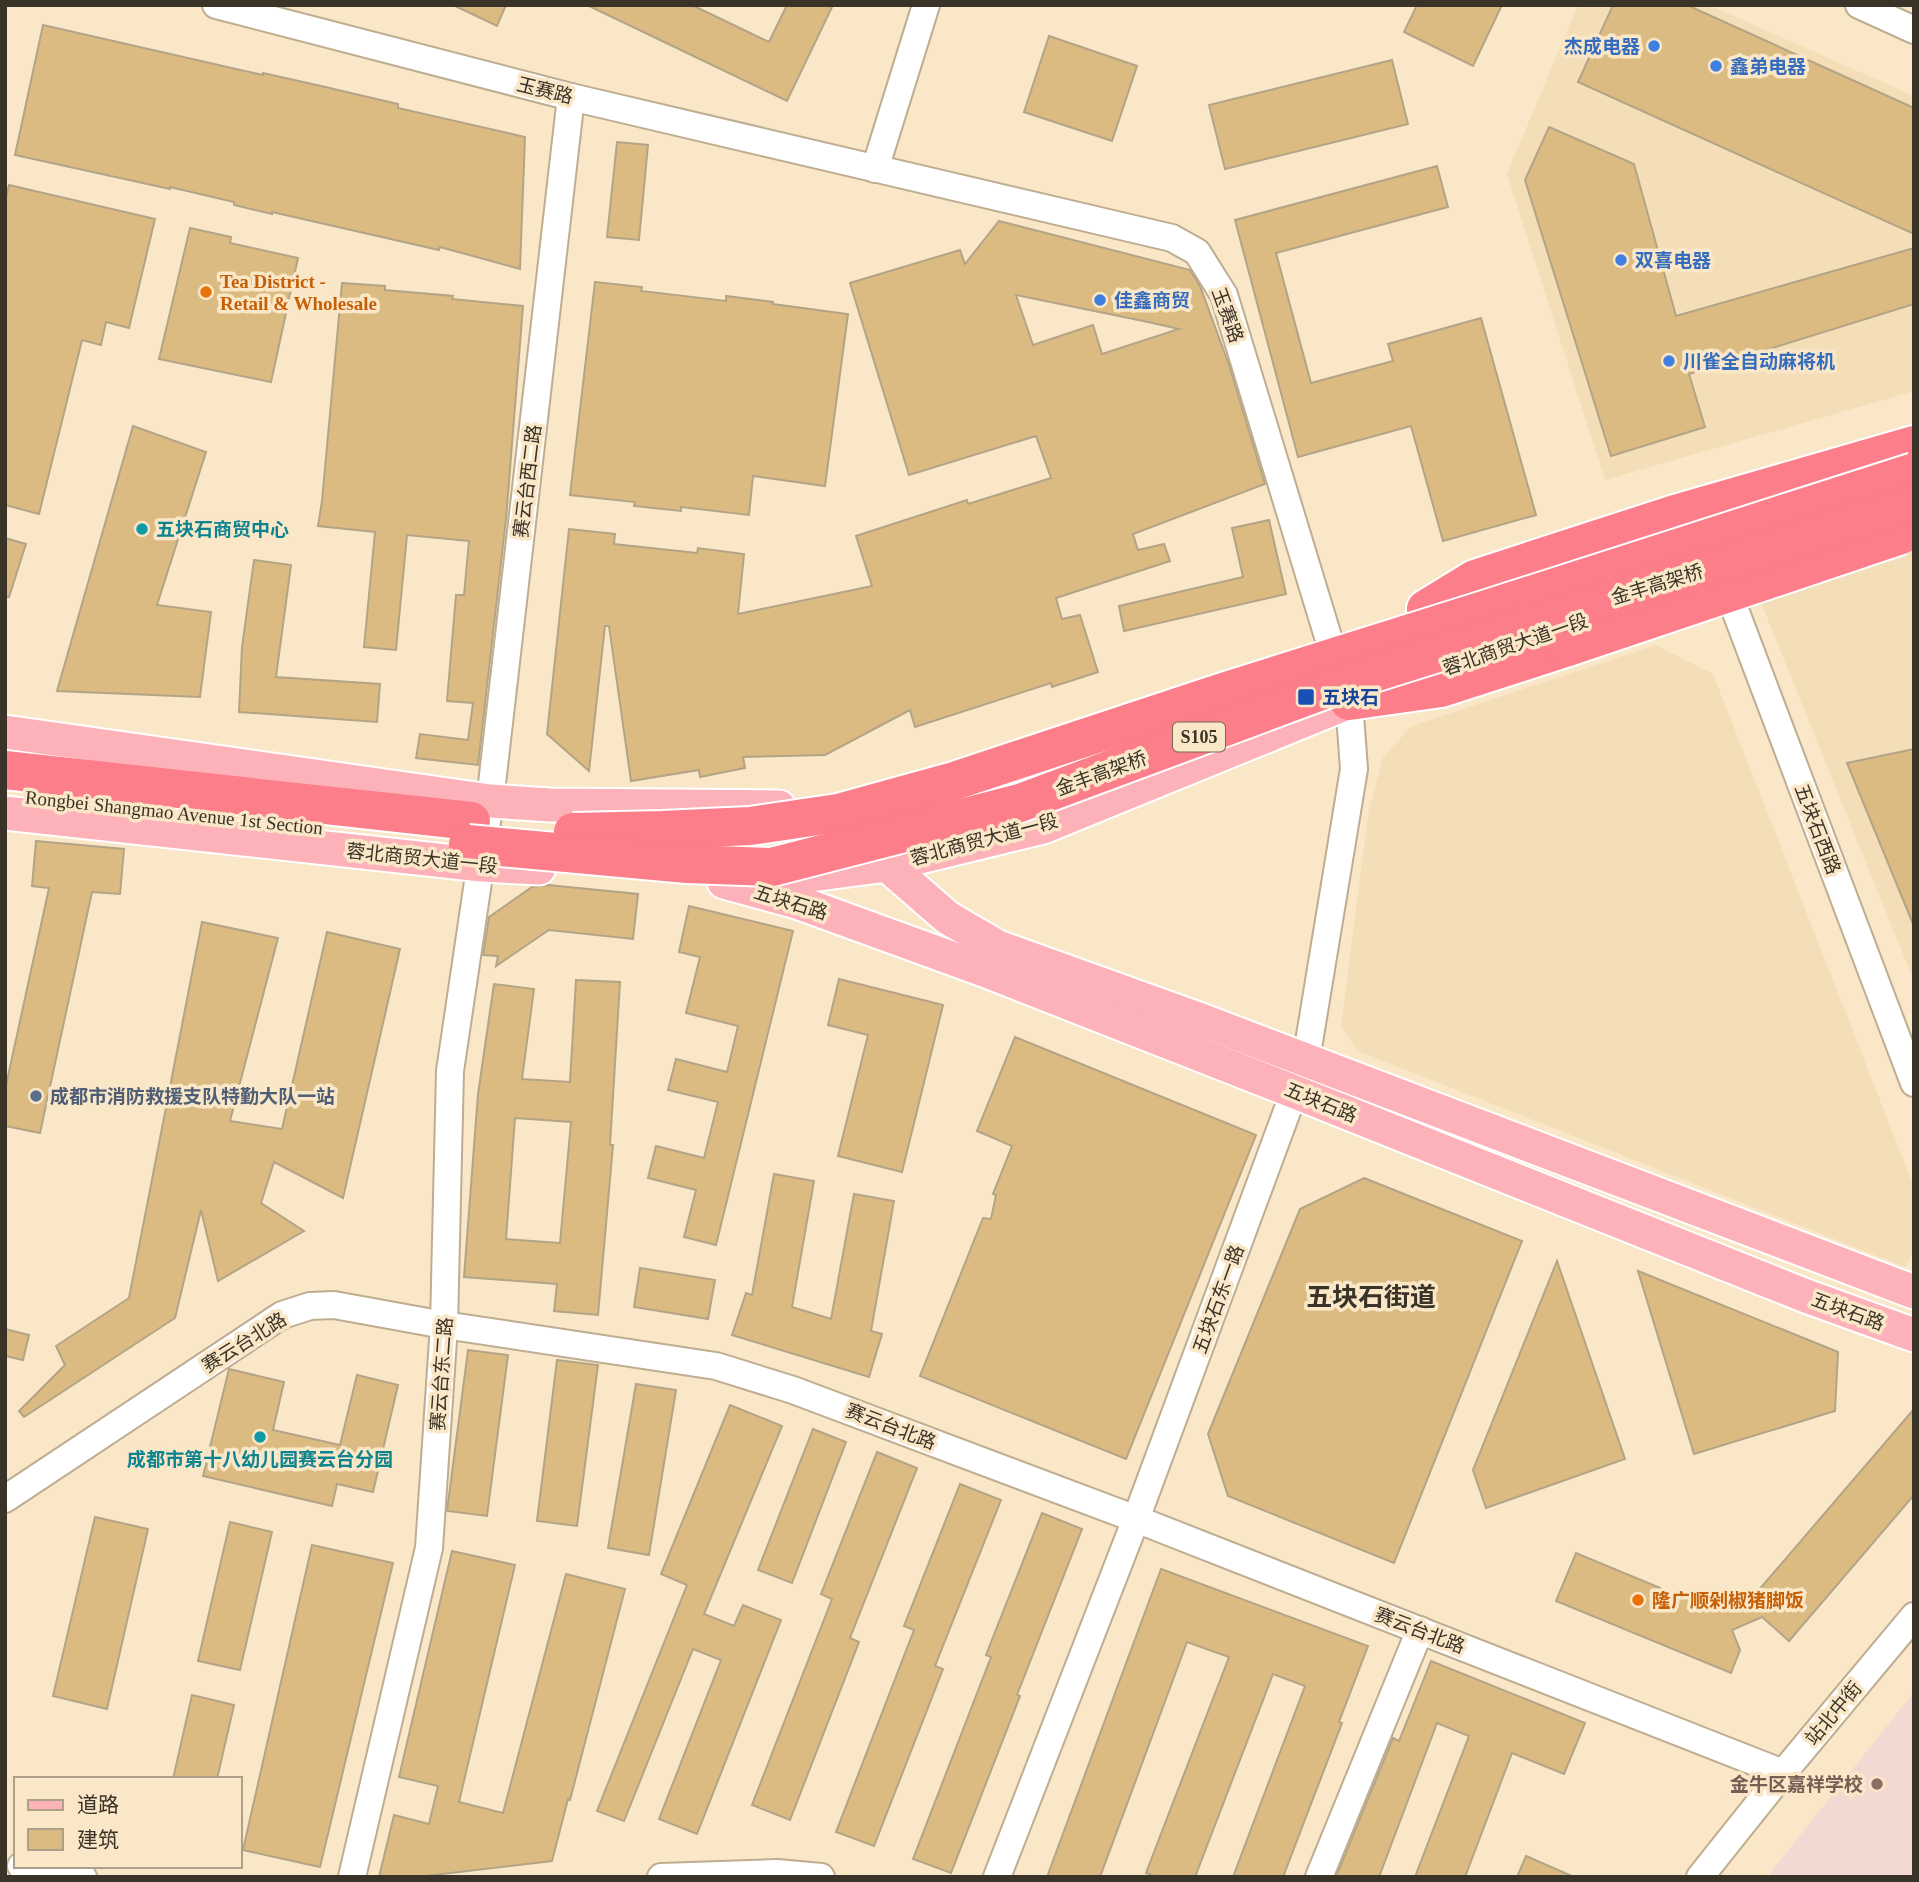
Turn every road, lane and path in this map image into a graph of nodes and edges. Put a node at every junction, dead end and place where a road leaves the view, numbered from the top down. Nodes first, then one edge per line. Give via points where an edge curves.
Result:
1 (216, 5) edge
2 (926, 5) edge
3 (1859, 5) edge
4 (1914, 30) edge
5 (571, 97) junction
6 (875, 169) junction
7 (1914, 444) edge
8 (1914, 461) edge
9 (1914, 472) edge
10 (1914, 503) edge
11 (1914, 513) edge
12 (1914, 530) edge
13 (1722, 575) junction
14 (1426, 609) junction
15 (1329, 640) junction
16 (1349, 701) junction
17 (5, 732) edge
18 (5, 770) edge
19 (5, 794) edge
20 (772, 807) junction
21 (5, 813) edge
22 (478, 833) junction
23 (887, 864) junction
24 (724, 882) junction
25 (1306, 1060) junction
26 (1914, 1083) edge
27 (1295, 1091) junction
28 (1914, 1292) edge
29 (444, 1325) junction
30 (1914, 1335) edge
31 (5, 1499) edge
32 (1136, 1519) junction
33 (1914, 1616) edge
34 (1420, 1630) junction
35 (1783, 1773) junction
36 (30, 1868) edge
37 (83, 1877) edge
38 (352, 1877) edge
39 (661, 1877) edge
40 (821, 1877) edge
41 (997, 1877) edge
42 (1319, 1877) edge
43 (1700, 1877) edge

1 - 5 street, 玉赛路
2 - 6 street
3 - 4 street
5 - 6 street, 玉赛路
5 - 22 street, 赛云台西二路
6 - 15 street, 玉赛路 via 1172,238 1197,252 1224,295
7 - 14 highway via 1475,579
8 - 14 main road, 蓉北商贸大道一段
9 - 22 highway, 金丰高架桥 / S105, bridge via 954,781 838,813 750,826
10 - 22 highway, 金丰高架桥 / S105, bridge via 1351,680 1020,803 772,867 687,864
11 - 13 main road, 蓉北商贸大道一段
12 - 16 highway, bridge via 1441,688
13 - 16 main road, 蓉北商贸大道一段
13 - 26 street, 五块石西路
14 - 15 main road, 蓉北商贸大道一段
15 - 16 street, 玉赛路
15 - 20 main road, 蓉北商贸大道一段 via 828,806
16 - 23 main road, 蓉北商贸大道一段 via 1043,827
16 - 25 street, 五块石东一路 via 1354,769
17 - 22 main road, 蓉北商贸大道一段
18 - 22 highway, 蓉北商贸大道一段
19 - 22 highway, Rongbei Shangmao Avenue 1st Section
20 - 22 main road, 蓉北商贸大道一段 via 577,805
20 - 23 main road, 五块石路 via 837,835
21 - 22 main road, 蓉北商贸大道一段
22 - 24 main road, 蓉北商贸大道一段
22 - 29 street, 赛云台东二路 via 450,1071
23 - 24 main road, 蓉北商贸大道一段 via 760,882
23 - 25 main road, 五块石路 via 948,918 998,947
24 - 27 main road, 五块石路 via 859,924
25 - 27 street, 五块石东一路
25 - 28 main road, 五块石路
27 - 30 main road, 五块石路
27 - 32 street, 五块石东一路
29 - 31 street, 赛云台北路 via 334,1305 310,1306 282,1315
29 - 32 street, 赛云台北路 via 716,1366 793,1390
29 - 38 street, 赛云台东二路 via 429,1549
32 - 34 street, 赛云台北路
32 - 41 street, 五块石东一路
33 - 35 street, 站北中街
34 - 35 street, 赛云台北路
34 - 42 street
35 - 43 street, 站北中街
36 - 37 street
39 - 40 street via 776,1873

